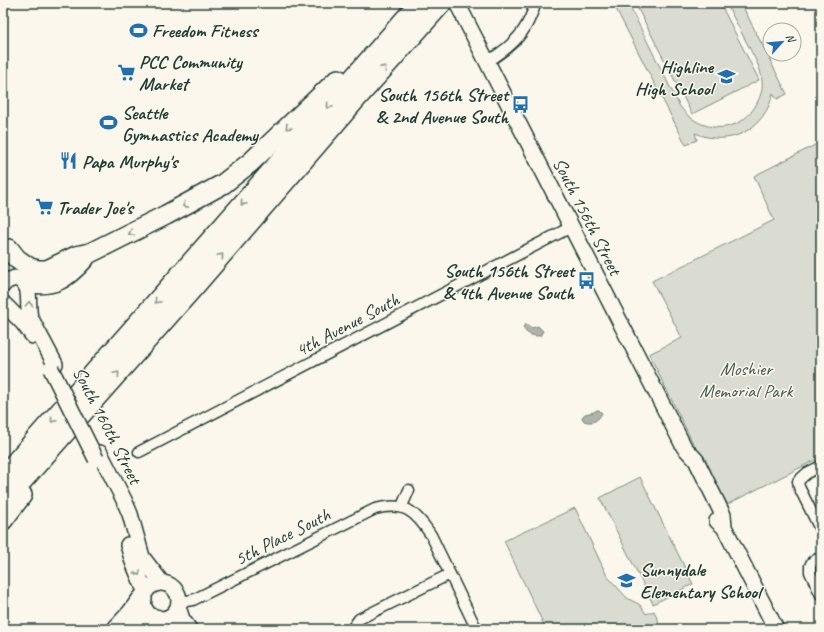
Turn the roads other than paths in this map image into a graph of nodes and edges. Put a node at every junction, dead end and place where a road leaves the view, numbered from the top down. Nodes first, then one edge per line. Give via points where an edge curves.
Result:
1 (418, 3) edge
2 (442, 3) edge
3 (457, 3) edge
4 (536, 3) edge
5 (487, 62) junction
6 (571, 227) junction
7 (6, 243) edge
8 (90, 253) junction
9 (25, 282) junction
10 (3, 285) edge
11 (3, 303) edge
12 (53, 366) junction
13 (54, 445) junction
14 (140, 452) dead end
15 (98, 456) junction
16 (821, 466) edge
17 (3, 476) edge
18 (409, 490) dead end
19 (3, 503) edge
20 (402, 506) junction
21 (3, 520) edge
22 (821, 531) edge
23 (821, 557) edge
24 (450, 574) junction
25 (162, 583) junction
26 (144, 595) junction
27 (821, 595) edge
28 (178, 604) junction
29 (158, 619) junction
30 (476, 628) edge
31 (117, 629) edge
32 (129, 629) edge
33 (175, 629) edge
34 (189, 629) edge
35 (352, 629) edge
36 (776, 629) edge

1 -> 8 highway via 251,162 223,184
1 -> 17 highway
13 -> 2 highway
3 - 5 main road, South 156th Street
4 - 5 street via 526,27 505,50
5 - 6 main road, South 156th Street
6 - 14 street, 4th Avenue South
6 - 36 main road, South 156th Street via 684,447 696,460 723,515 724,527
7 - 8 highway via 21,263 41,270
7 - 9 main road, South 160th Street via 17,271
8 - 9 highway via 71,272 57,281 39,285
9 - 10 main road via 15,278
12 -> 9 main road, South 160th Street via 30,317 29,293
11 - 12 main road, South 160th Street via 30,332
12 - 15 main road, South 160th Street
13 - 19 highway
13 - 21 highway via 32,482
15 - 25 main road, South 160th Street via 124,500 142,556
15 -> 26 main road, South 160th Street via 125,524 130,553
16 - 22 street via 798,481
18 - 20 street
20 - 24 street via 422,522
20 - 28 street, 5th Place South via 389,505 375,509 193,600
23 - 27 street via 810,566 810,572
24 - 30 street
24 - 35 street via 359,619
25 - 26 main road via 152,585
25 - 28 main road via 176,591
26 - 29 main road via 143,606
26 - 31 highway
28 - 29 main road via 172,616
28 - 34 main road via 182,619
29 - 32 highway via 143,620
29 - 33 main road

